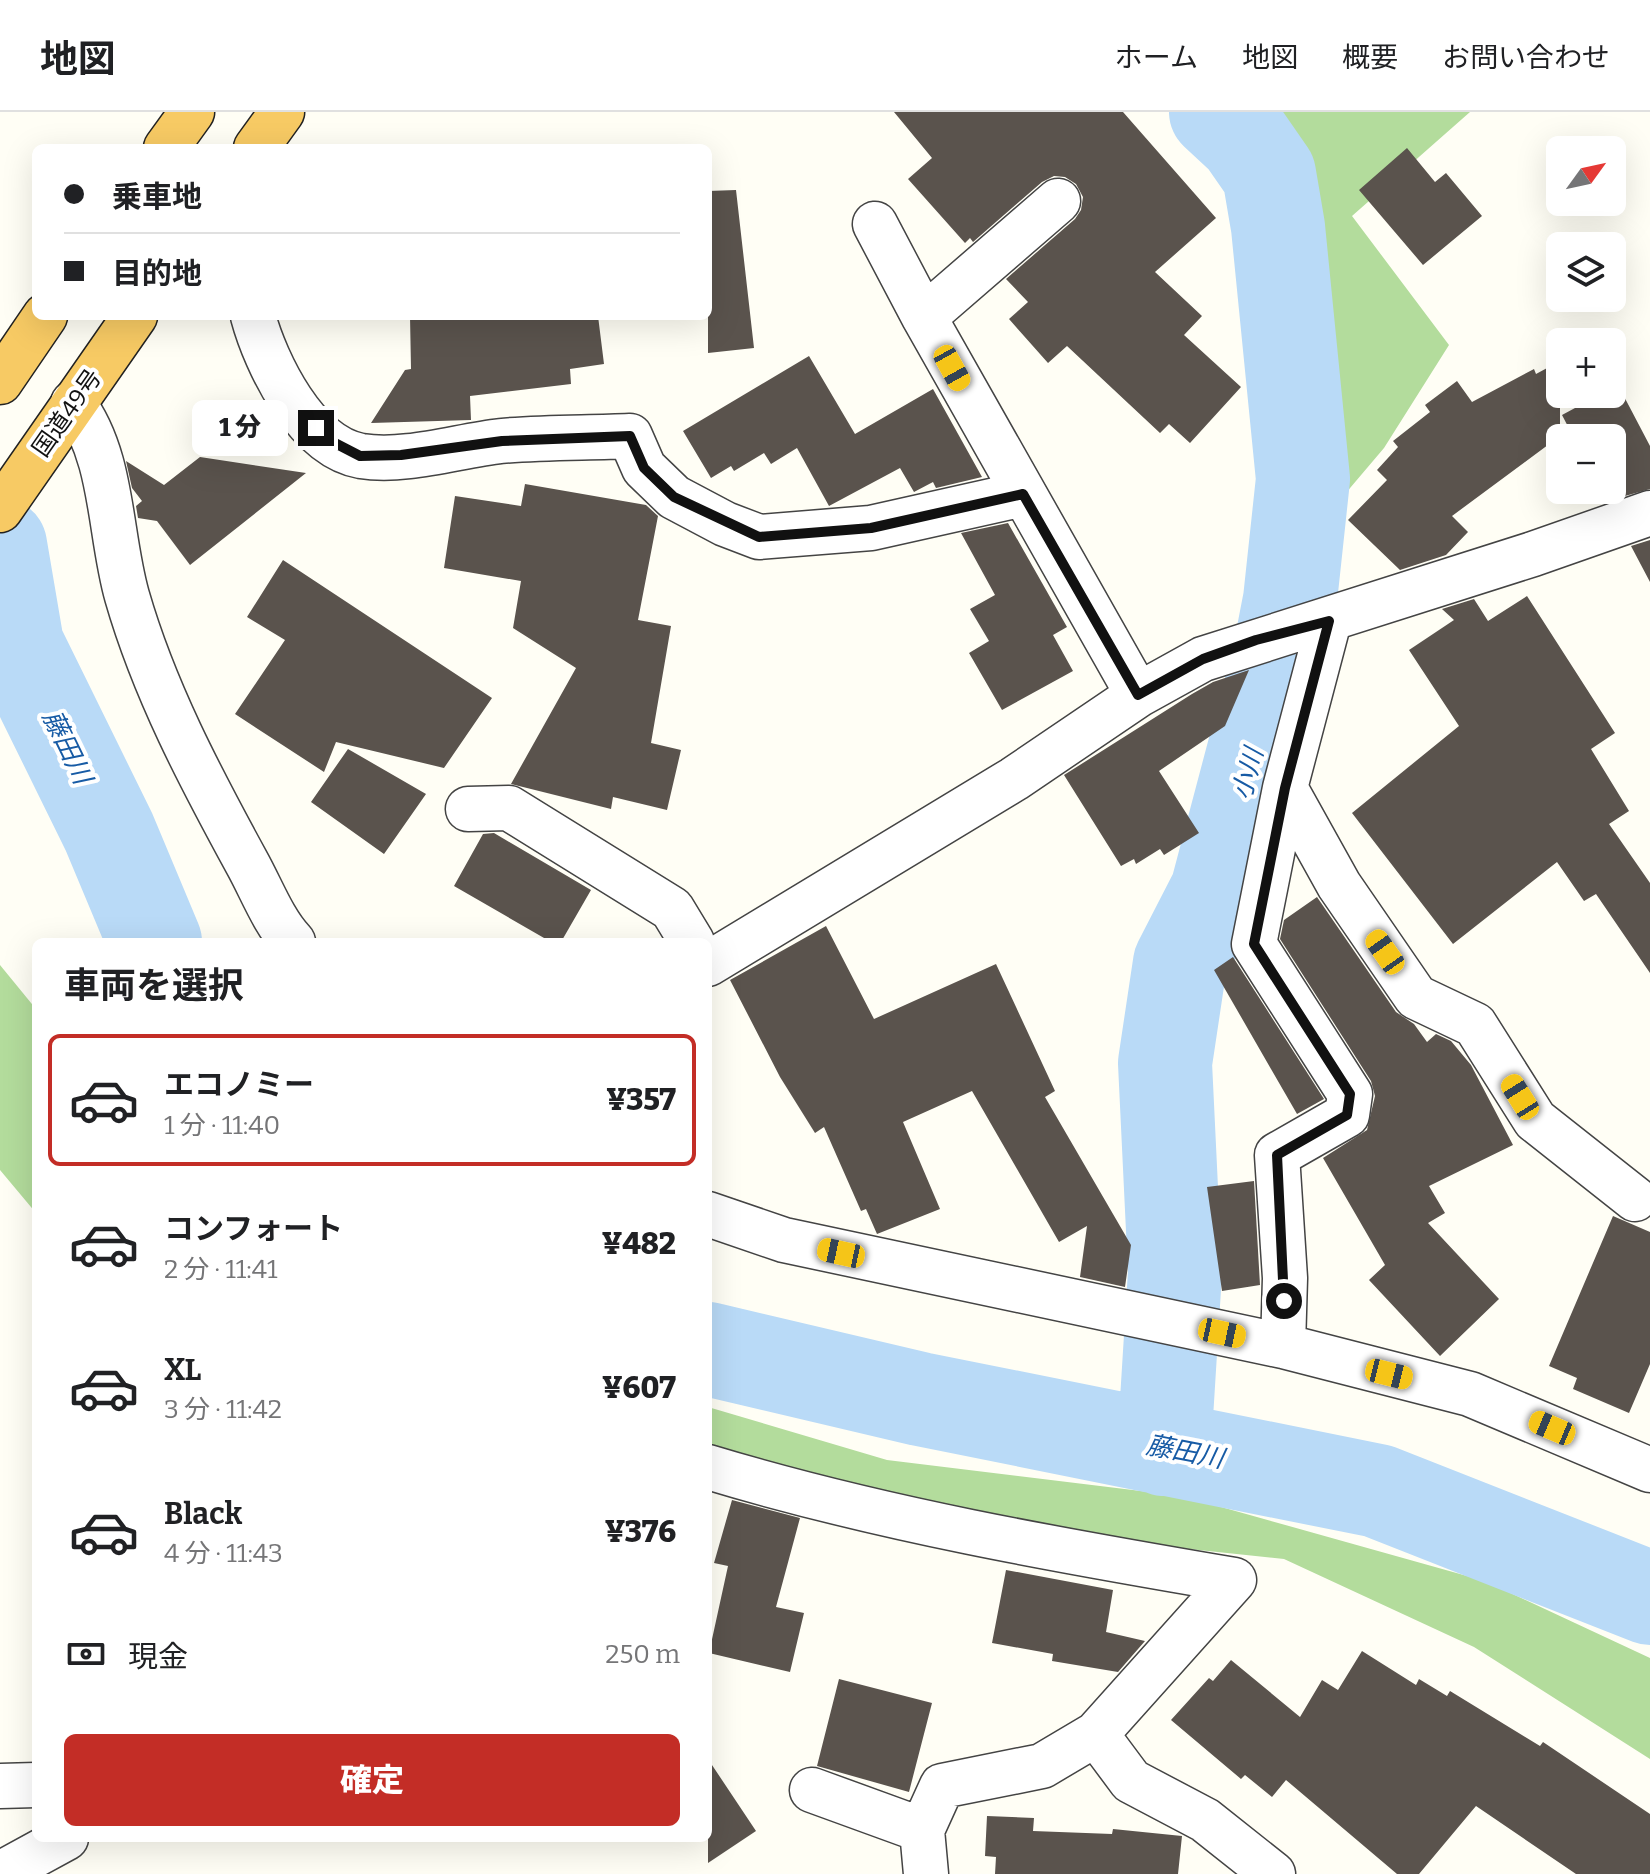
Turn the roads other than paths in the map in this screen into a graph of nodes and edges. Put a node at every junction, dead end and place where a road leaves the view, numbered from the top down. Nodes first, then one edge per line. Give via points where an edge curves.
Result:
1 (192, 112) edge
2 (282, 112) edge
3 (169, 144) edge
4 (259, 144) edge
5 (1058, 201) dead end
6 (875, 224) dead end
7 (924, 317) junction
8 (132, 320) edge
9 (254, 320) edge
10 (35, 330) edge
11 (0, 382) edge
12 (66, 414) junction
13 (1023, 494) junction
14 (0, 510) edge
15 (1650, 513) edge
16 (1317, 624) junction
17 (1138, 695) junction
18 (1285, 788) junction
19 (468, 809) dead end
20 (291, 938) edge
21 (690, 938) edge
22 (712, 962) edge
23 (1635, 1199) dead end
24 (712, 1215) edge
25 (1283, 1346) junction
26 (712, 1468) edge
27 (1650, 1470) edge
28 (1096, 1734) junction
29 (32, 1785) edge
30 (0, 1786) edge
31 (812, 1790) dead end
32 (922, 1830) junction
33 (64, 1852) edge
34 (0, 1874) edge
35 (926, 1874) edge
36 (1273, 1874) edge

1 - 3 highway
2 - 4 highway
5 - 7 street
6 - 7 street
7 - 13 street
8 - 12 highway, 国道49号
9 - 13 street via 274,372 302,415 329,440 360,456 502,441 630,436 644,468 674,497 759,537 871,528
10 - 11 highway
12 - 14 highway, 国道49号
12 - 20 street via 91,433 126,594 144,648 206,789
13 - 17 street
15 - 16 street
16 - 17 street via 1203,659
16 - 18 street
17 - 22 street via 1014,779
18 - 23 street via 1339,885 1416,997 1475,1025 1535,1120
18 - 25 street via 1254,944 1350,1094 1347,1115 1277,1155 1285,1278
19 - 21 street via 509,808 672,909
24 - 25 street via 784,1240
25 - 27 street via 1470,1394
26 - 28 street via 805,1496 1037,1546 1234,1580
28 - 32 street via 1042,1766 942,1786
28 - 36 street via 1131,1781 1205,1820
29 - 30 street
31 - 32 street
32 - 35 street
33 - 34 street

